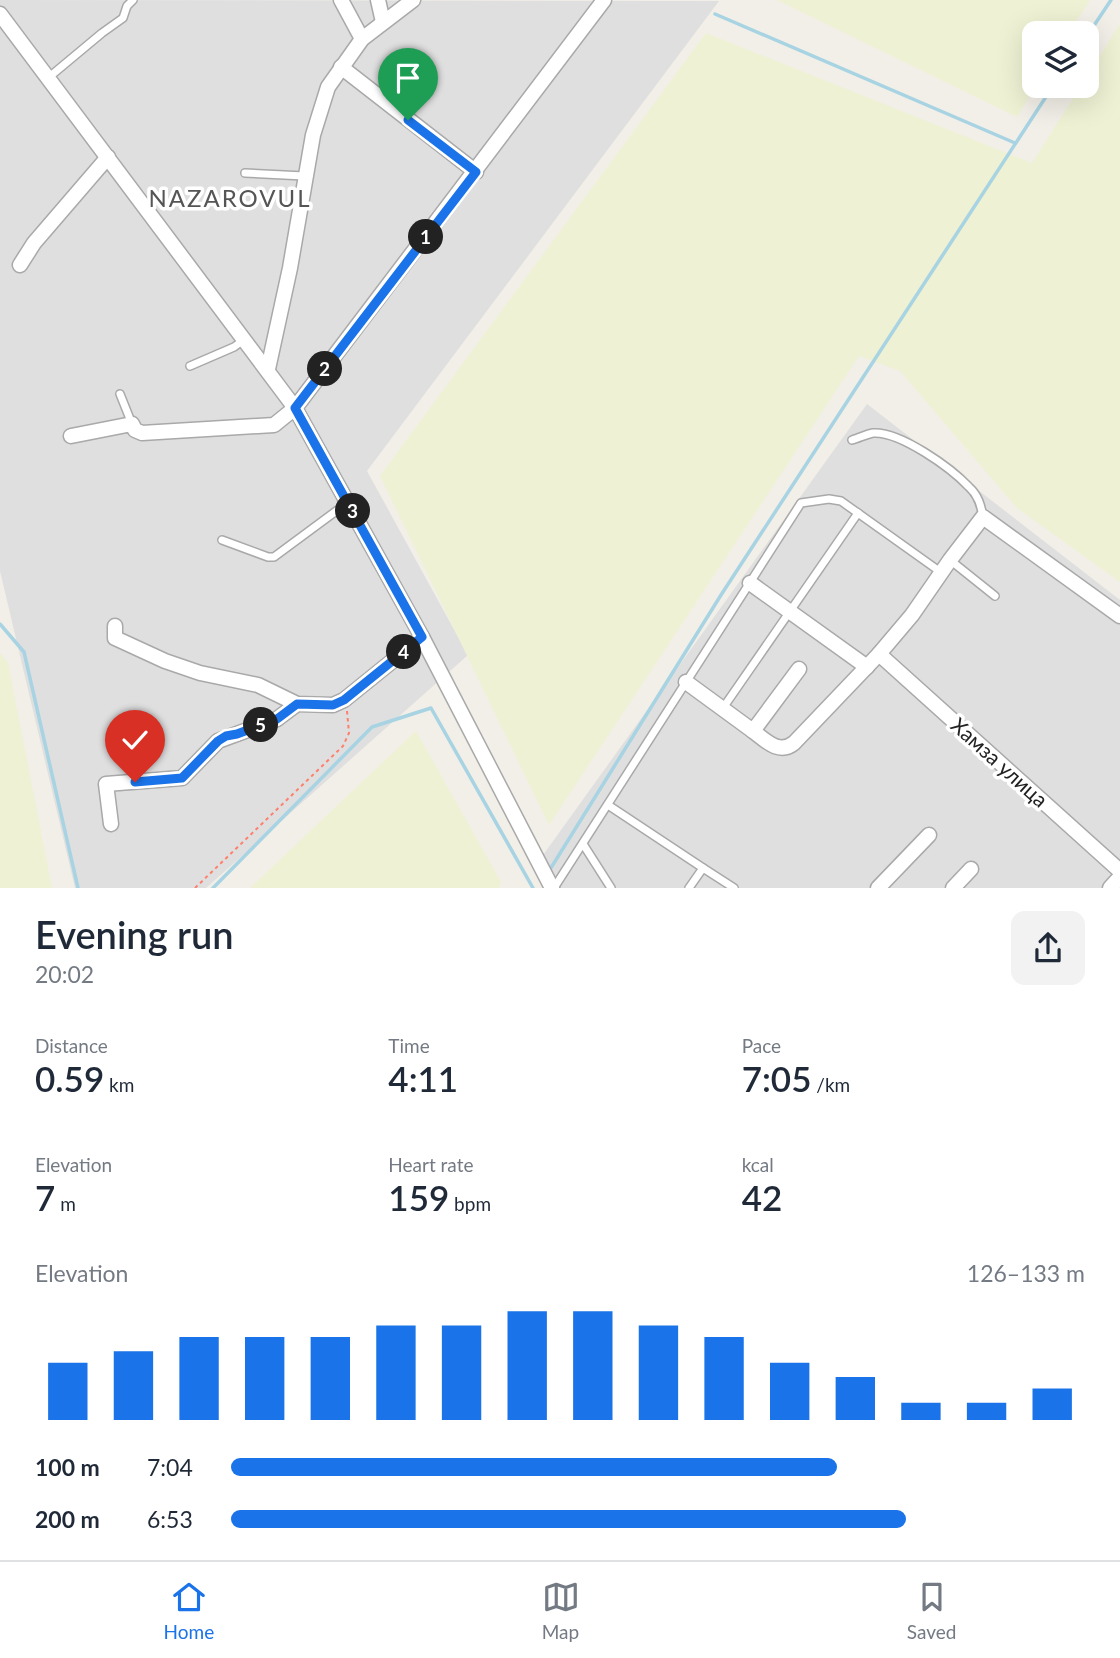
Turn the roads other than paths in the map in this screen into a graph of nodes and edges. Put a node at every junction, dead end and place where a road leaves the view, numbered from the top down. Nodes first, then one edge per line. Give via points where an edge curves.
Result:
1 (133, 0) edge
2 (341, 0) edge
3 (377, 0) edge
4 (413, 0) edge
5 (604, 0) edge
6 (0, 14) edge
7 (383, 22) junction
8 (362, 39) junction
9 (341, 67) junction
10 (48, 78) junction
11 (108, 157) junction
12 (476, 172) junction
13 (245, 173) dead end
14 (304, 176) junction
15 (20, 265) dead end
16 (246, 339) junction
17 (190, 366) dead end
18 (268, 369) junction
19 (120, 394) dead end
20 (295, 408) junction
21 (132, 424) junction
22 (71, 436) dead end
23 (852, 440) dead end
24 (348, 502) junction
25 (858, 513) junction
26 (984, 517) junction
27 (222, 540) dead end
28 (950, 560) junction
29 (942, 573) junction
30 (750, 583) junction
31 (995, 596) dead end
32 (790, 612) junction
33 (1120, 616) edge
34 (115, 626) dead end
35 (422, 637) junction
36 (879, 654) junction
37 (867, 667) junction
38 (799, 669) dead end
39 (686, 682) junction
40 (297, 704) junction
41 (723, 708) junction
42 (753, 731) junction
43 (608, 805) junction
44 (111, 824) dead end
45 (929, 835) dead end
46 (583, 844) junction
47 (703, 868) junction
48 (971, 869) dead end
49 (1120, 871) edge
50 (1120, 877) edge
51 (552, 886) edge
52 (611, 888) edge
53 (689, 888) edge
54 (734, 888) edge
55 (878, 888) edge
56 (953, 888) edge
57 (1110, 888) edge

1 - 10 lane via 123,18
2 - 8 street
3 - 7 street
4 - 7 street
5 - 12 street
6 - 10 street
7 - 8 street
8 - 9 street
9 - 12 street
9 - 14 street via 328,87
10 - 11 street
11 - 15 street
11 - 16 street
12 - 20 street
13 - 14 lane
14 - 18 street
16 - 17 lane
16 - 18 street
18 - 20 street
19 - 21 lane
20 - 21 street via 274,425 142,433
20 - 24 street
21 - 22 street
23 - 26 lane via 874,433 916,448 971,488
24 - 27 lane via 274,557
24 - 35 street
25 - 29 lane
25 - 30 lane via 830,499 801,503
25 - 32 lane
26 - 28 street
26 - 33 street
28 - 29 street
28 - 31 lane
29 - 36 street
30 - 32 street
30 - 39 lane
32 - 37 street
32 - 41 lane
34 - 40 street via 115,638 133,648 200,673 258,685
35 - 40 street via 344,700 333,705
35 - 51 street
36 - 37 street
36 - 49 street, Хамза улица
37 - 42 street via 788,748
38 - 42 street
39 - 41 street
39 - 43 lane
40 - 44 street via 277,719 218,741 182,778 106,784
41 - 42 street
43 - 46 lane
43 - 47 lane
45 - 55 street
46 - 51 lane
46 - 52 lane
47 - 53 lane
47 - 54 lane
48 - 56 street
50 - 57 street

